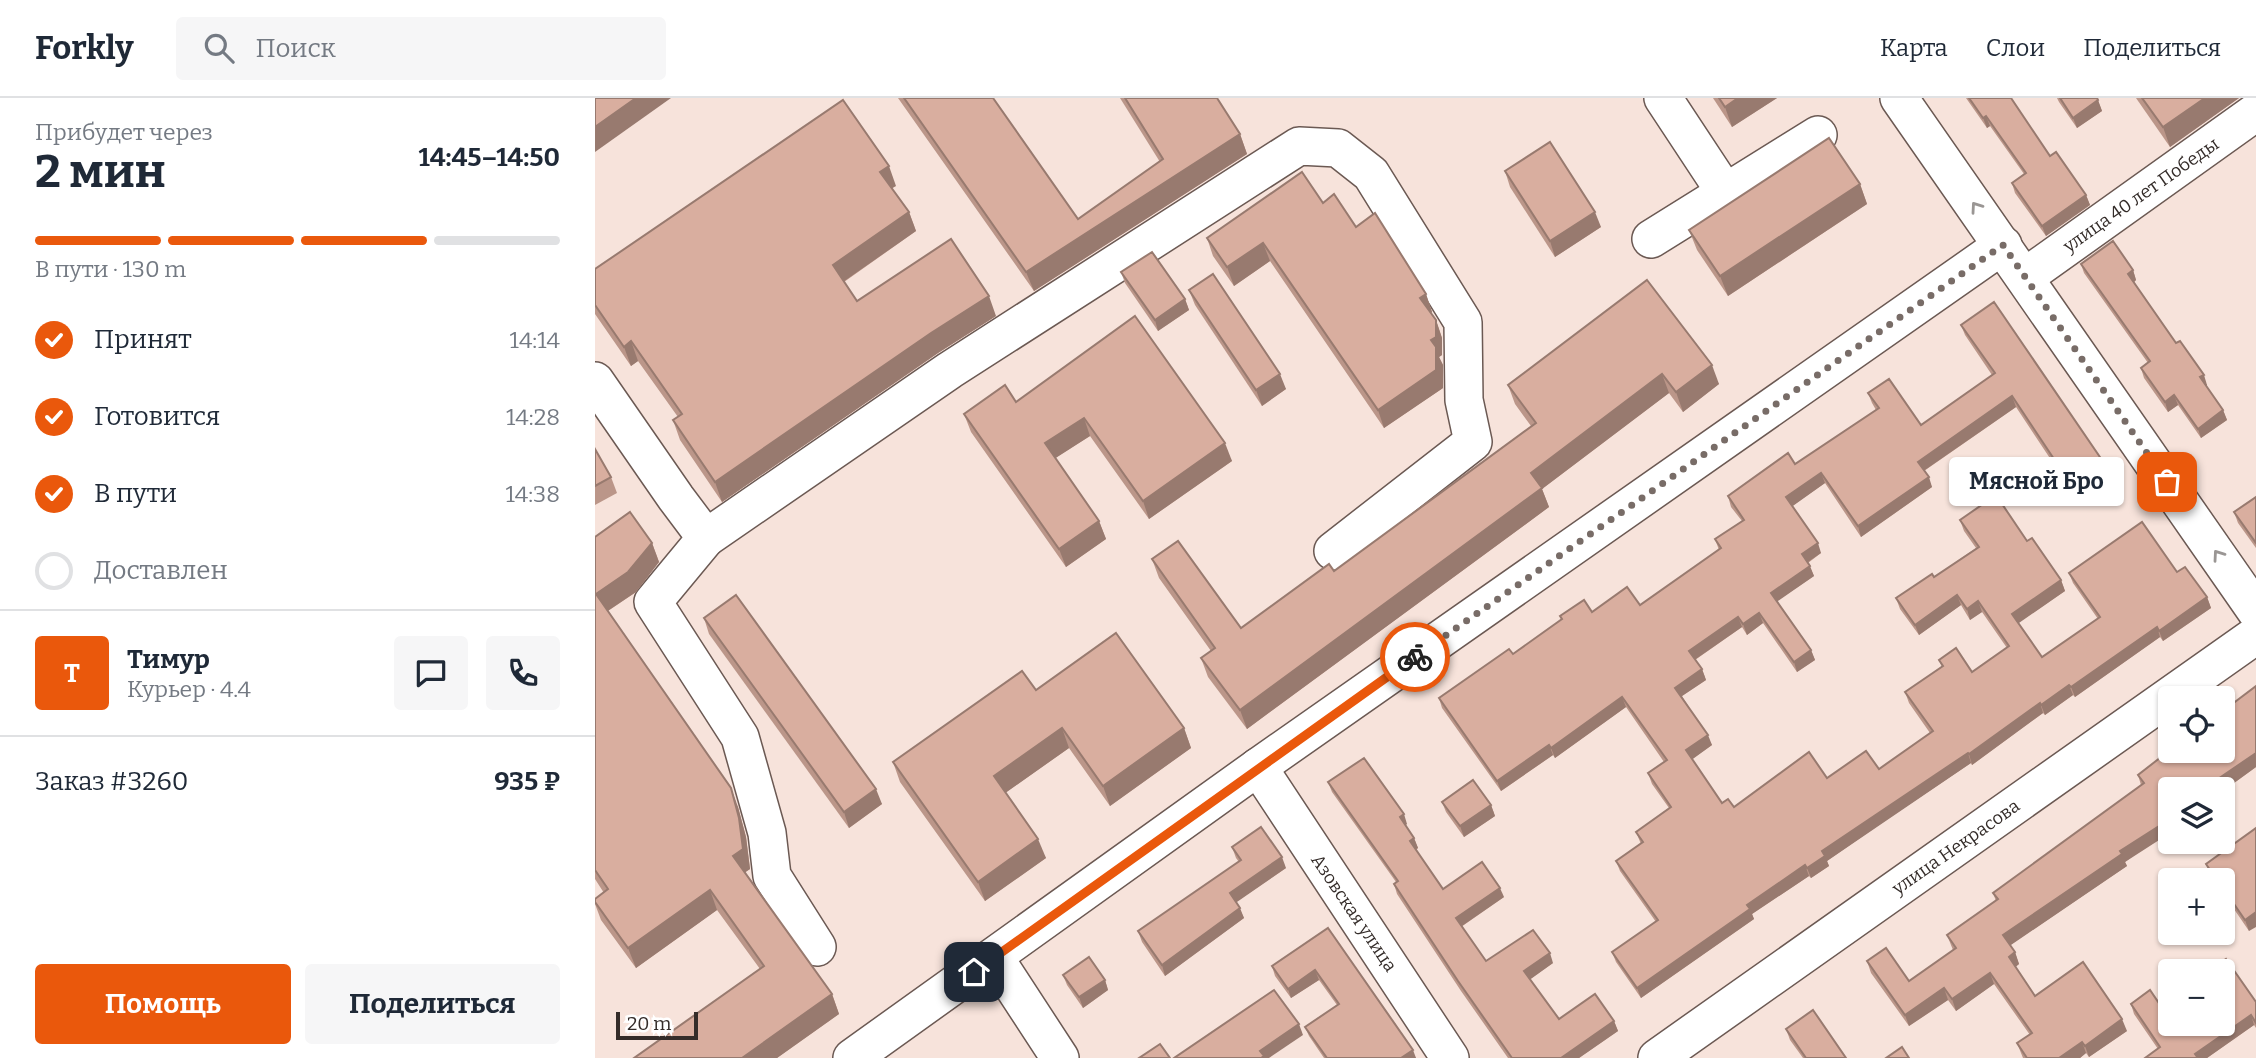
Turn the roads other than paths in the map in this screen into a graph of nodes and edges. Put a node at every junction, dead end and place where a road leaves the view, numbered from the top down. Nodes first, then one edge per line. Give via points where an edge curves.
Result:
1 (1663, 98) edge
2 (1899, 98) edge
3 (2256, 113) edge
4 (1818, 135) dead end
5 (1725, 192) junction
6 (1651, 239) dead end
7 (2003, 245) junction
8 (2025, 277) junction
9 (595, 381) edge
10 (706, 538) junction
11 (1333, 551) dead end
12 (2253, 599) edge
13 (2256, 635) edge
14 (1258, 767) junction
15 (817, 947) dead end
16 (994, 957) junction
17 (852, 1058) edge
18 (1060, 1058) edge
19 (1450, 1058) edge
20 (1657, 1058) edge

1 - 5 street
7 -> 2 street
3 - 8 street, улица 40 лет Победы
4 - 5 street
5 - 6 street
7 - 8 street
7 - 14 street
12 -> 8 street
9 - 10 street
10 - 11 street via 950,370 1299,146 1338,148 1371,174 1463,322 1464,400 1473,442
10 - 15 street via 653,602 740,737 767,834 772,876
13 - 20 street, улица Некрасова
14 - 16 street
14 - 19 street, Азовская улица
16 - 17 street
16 - 18 street

